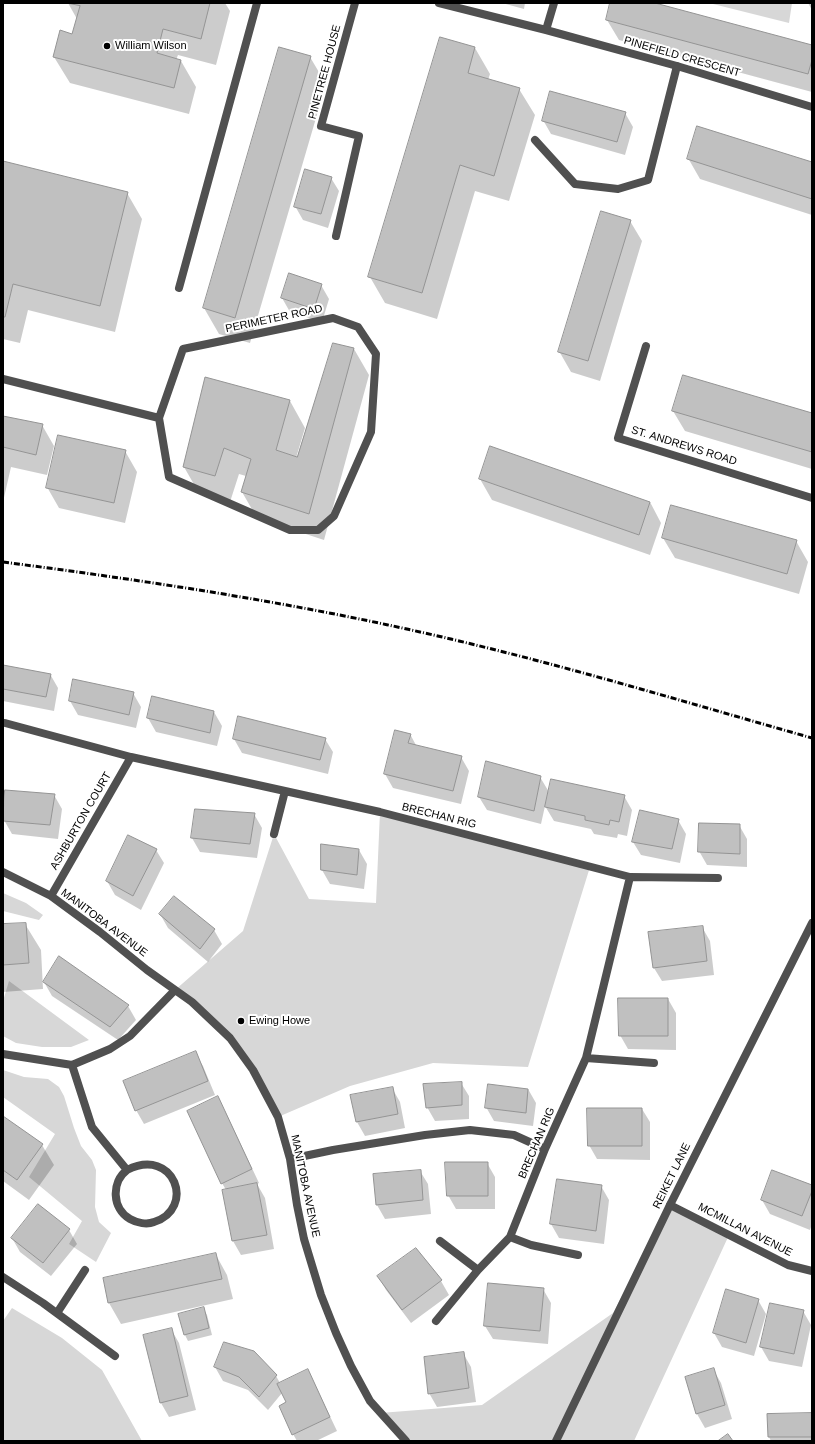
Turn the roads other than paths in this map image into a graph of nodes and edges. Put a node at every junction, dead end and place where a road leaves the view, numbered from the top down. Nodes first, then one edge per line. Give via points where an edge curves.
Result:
1 (258, 3) edge
2 (355, 3) edge
3 (439, 3) edge
4 (554, 3) edge
5 (546, 30) junction
6 (677, 66) junction
7 (812, 106) edge
8 (535, 140) dead end
9 (336, 236) dead end
10 (178, 288) dead end
11 (646, 346) dead end
12 (3, 379) edge
13 (159, 418) junction
14 (812, 498) edge
15 (5, 723) dead end
16 (131, 757) junction
17 (285, 791) junction
18 (274, 834) dead end
19 (3, 872) edge
20 (630, 877) junction
21 (718, 878) dead end
22 (51, 896) junction
23 (812, 923) edge
24 (175, 990) junction
25 (3, 1054) edge
26 (586, 1058) junction
27 (654, 1062) dead end
28 (72, 1065) junction
29 (545, 1149) junction
30 (290, 1159) junction
31 (127, 1170) junction
32 (670, 1205) junction
33 (510, 1237) junction
34 (440, 1241) dead end
35 (578, 1255) dead end
36 (85, 1270) dead end
37 (478, 1270) junction
38 (812, 1271) edge
39 (3, 1277) edge
40 (57, 1313) junction
41 (436, 1321) dead end
42 (115, 1356) dead end
43 (406, 1441) edge
44 (556, 1441) edge

1 - 10 street
2 - 9 street, PINETREE HOUSE via 321,126 359,136
3 - 5 street, PINEFIELD CRESCENT
4 - 5 street
5 - 6 street, PINEFIELD CRESCENT
6 - 7 street, PINEFIELD CRESCENT
6 - 8 street via 648,180 618,189 575,184
11 - 14 street, ST. ANDREWS ROAD via 618,438
12 - 13 street
13 - 13 street, PERIMETER ROAD via 183,349 333,318 358,327 376,354 371,432 334,516 318,530 290,530 169,477
15 - 16 street
16 - 17 street
16 - 22 street, ASHBURTON COURT
17 - 18 street
17 - 20 street, BRECHAN RIG via 380,812
19 - 22 street, MANITOBA AVENUE
20 - 21 street, BRECHAN RIG
20 - 26 street, BRECHAN RIG
22 - 24 street, MANITOBA AVENUE
23 - 32 street, REIKET LANE
24 - 28 street via 130,1036 110,1049
24 - 30 street, MANITOBA AVENUE via 216,1023 248,1064 278,1117
25 - 28 street
26 - 27 street
26 - 29 street, BRECHAN RIG
28 - 31 street via 92,1127
29 - 30 street via 514,1135 470,1130 425,1135
29 - 33 street, BRECHAN RIG
30 - 43 street, MANITOBA AVENUE via 304,1239 336,1333 370,1401
31 - 31 street via 139,1164 149,1163 166,1170 172,1177 176,1191 174,1205 169,1213 160,1220 140,1223 122,1212 115,1192 117,1182
32 - 38 street, MCMILLAN AVENUE via 788,1265
32 - 44 street, REIKET LANE
33 - 35 street via 531,1245
33 - 37 street, BRECHAN RIG
34 - 37 street
36 - 40 street
37 - 41 street, BRECHAN RIG
39 - 40 street
40 - 42 street

